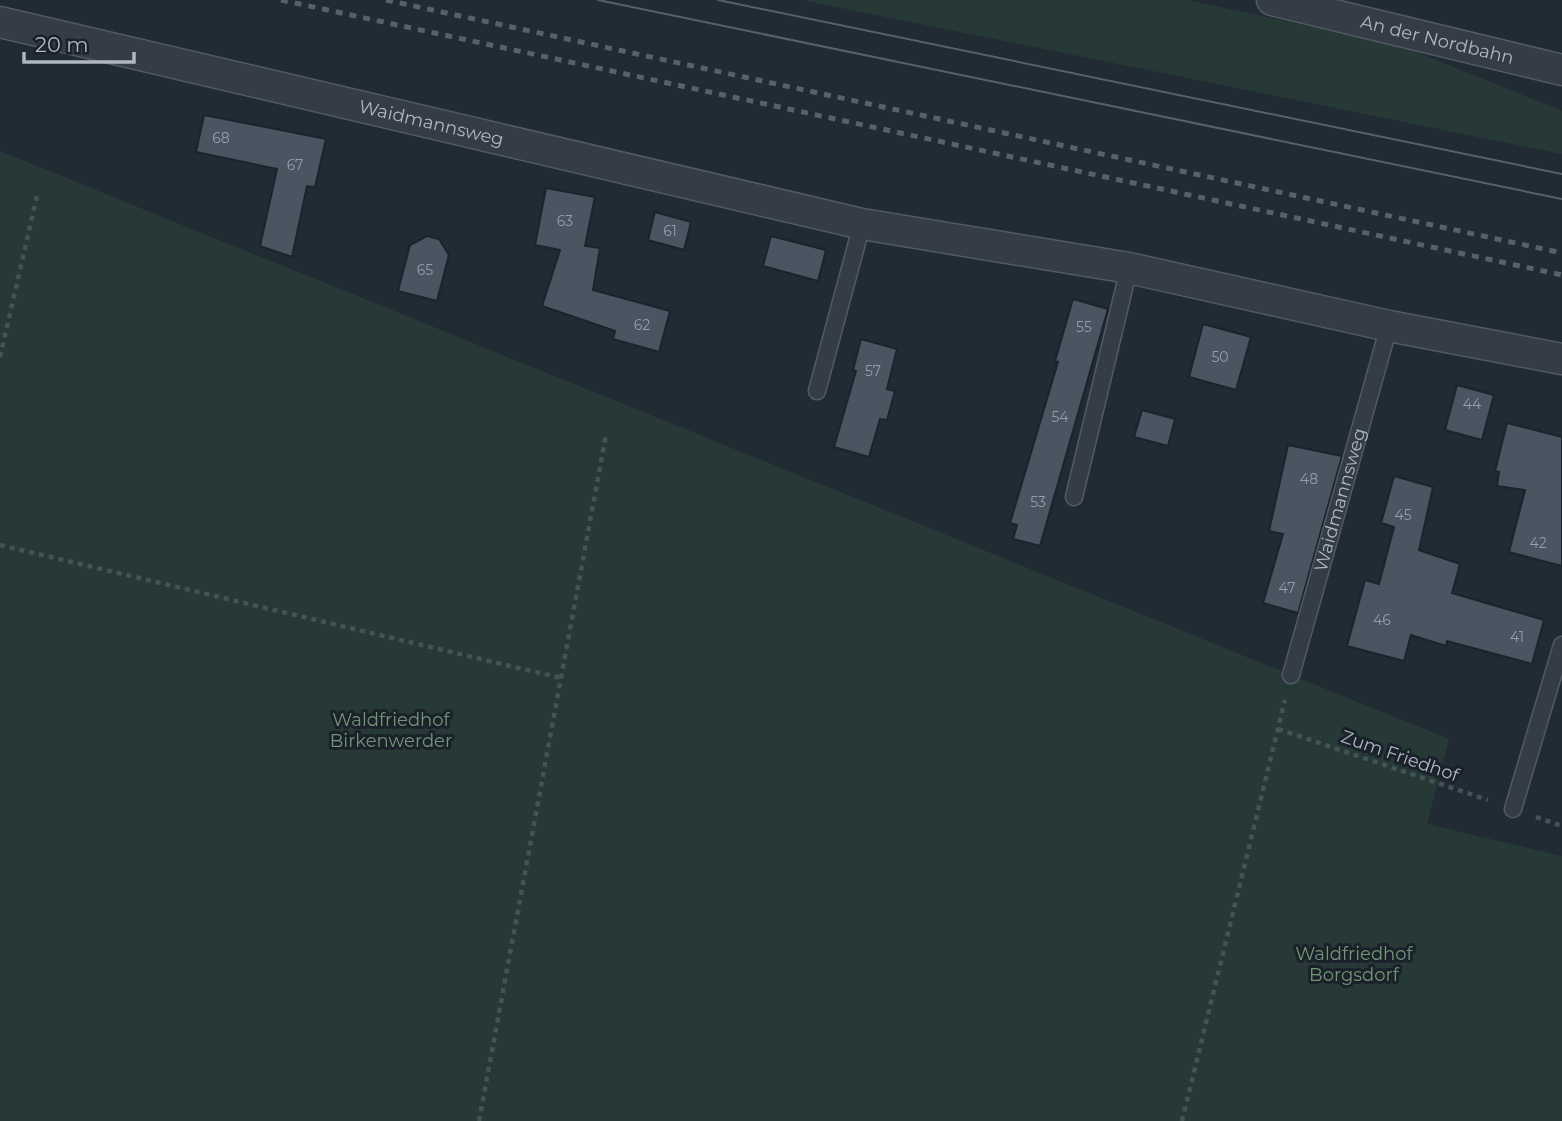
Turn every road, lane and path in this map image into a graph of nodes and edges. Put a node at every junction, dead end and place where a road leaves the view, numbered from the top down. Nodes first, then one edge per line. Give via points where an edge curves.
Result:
1 (1272, 0) edge
2 (0, 22) edge
3 (1562, 70) edge
4 (37, 196) dead end
5 (862, 224) junction
6 (1129, 268) junction
7 (1389, 326) junction
8 (0, 357) edge
9 (1562, 359) edge
10 (817, 391) dead end
11 (606, 435) dead end
12 (1074, 497) dead end
13 (0, 545) edge
14 (1562, 645) edge
15 (1291, 675) joint
16 (561, 678) junction
17 (1278, 729) junction
18 (1513, 809) joint
19 (479, 1121) edge
20 (1182, 1121) edge

1 - 3 street, An der Nordbahn
2 - 5 street, Waidmannsweg
4 - 8 path
5 - 6 street, Waidmannsweg
5 - 10 lane
6 - 7 street, Waidmannsweg
6 - 12 lane
7 - 9 street, Waidmannsweg
7 - 15 lane, Waidmannsweg
11 - 16 path
13 - 16 path
14 - 18 lane
15 - 17 path
16 - 19 path
17 - 18 path, Zum Friedhof
17 - 20 path

